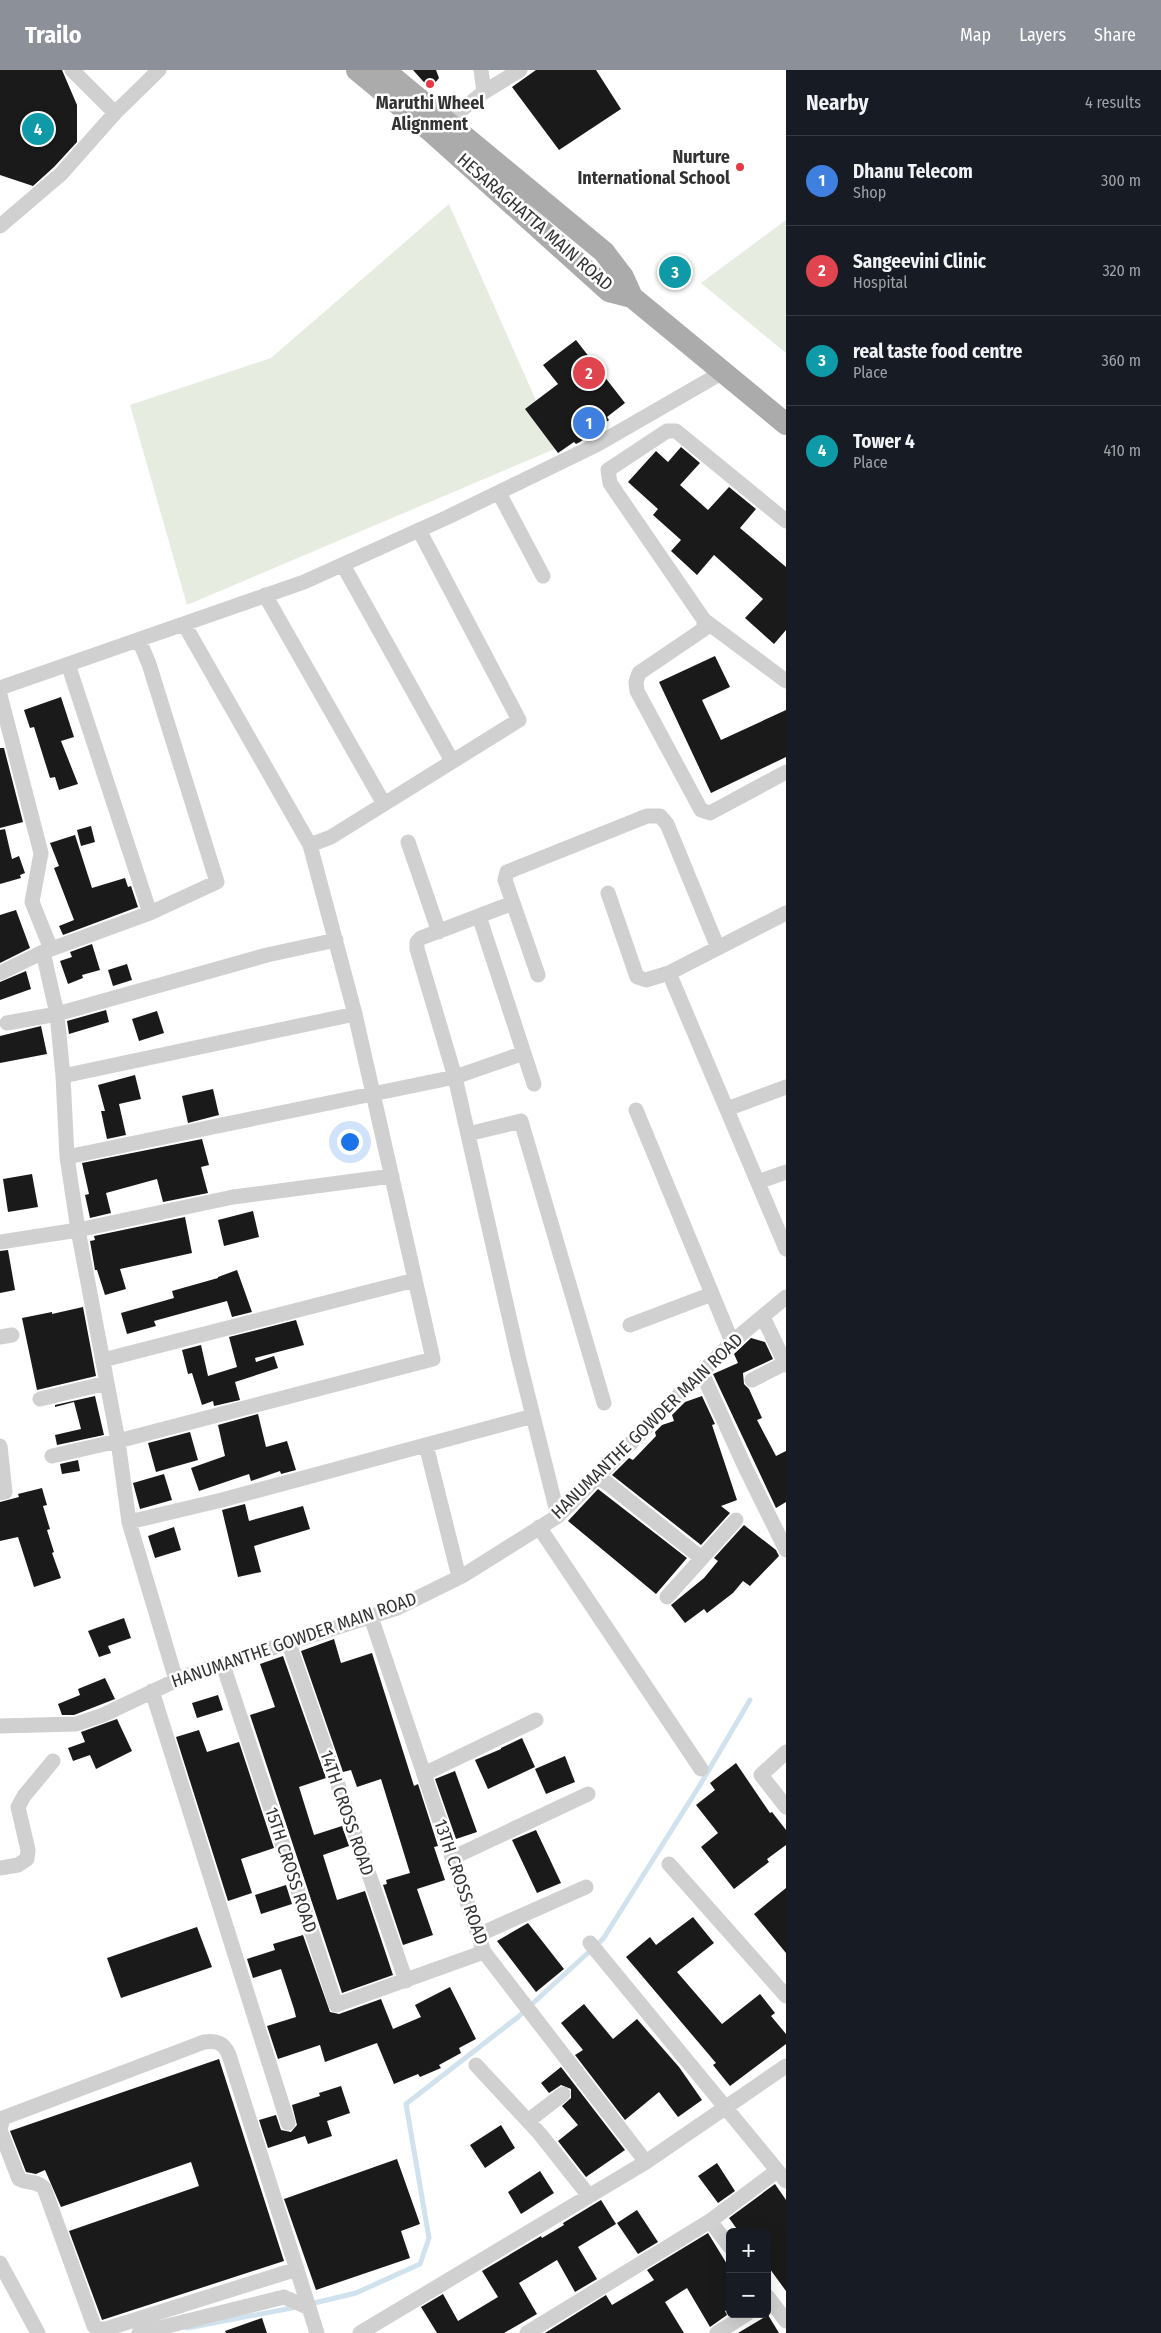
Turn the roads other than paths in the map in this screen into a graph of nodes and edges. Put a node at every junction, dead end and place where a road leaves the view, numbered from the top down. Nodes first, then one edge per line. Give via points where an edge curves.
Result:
1 (72, 70) edge
2 (159, 70) edge
3 (357, 70) edge
4 (384, 70) edge
5 (481, 70) edge
6 (520, 70) edge
7 (484, 92) junction
8 (115, 113) junction
9 (440, 127) junction
10 (0, 226) edge
11 (723, 372) junction
12 (786, 424) edge
13 (499, 493) junction
14 (786, 522) edge
15 (419, 530) junction
16 (343, 565) junction
17 (543, 576) dead end
18 (265, 595) junction
19 (704, 620) junction
20 (184, 624) junction
21 (139, 640) junction
22 (68, 664) junction
23 (786, 681) edge
24 (0, 688) edge
25 (0, 695) edge
26 (452, 761) junction
27 (786, 772) edge
28 (384, 804) junction
29 (408, 842) dead end
30 (310, 845) junction
31 (608, 893) dead end
32 (513, 903) junction
33 (150, 912) junction
34 (786, 913) edge
35 (479, 916) junction
36 (438, 932) junction
37 (336, 940) junction
38 (718, 948) junction
39 (47, 950) junction
40 (0, 973) edge
41 (668, 973) junction
42 (538, 975) dead end
43 (57, 1014) junction
44 (355, 1014) junction
45 (7, 1023) dead end
46 (524, 1054) junction
47 (63, 1076) junction
48 (455, 1077) junction
49 (534, 1084) dead end
50 (786, 1087) edge
51 (373, 1094) junction
52 (636, 1110) dead end
53 (727, 1110) junction
54 (468, 1134) junction
55 (67, 1157) junction
56 (786, 1172) edge
57 (392, 1176) junction
58 (758, 1182) junction
59 (78, 1230) junction
60 (0, 1242) edge
61 (786, 1249) edge
62 (415, 1280) junction
63 (712, 1294) junction
64 (786, 1298) edge
65 (763, 1317) junction
66 (630, 1326) dead end
67 (732, 1342) junction
68 (102, 1360) junction
69 (786, 1364) edge
70 (702, 1372) junction
71 (752, 1380) dead end
72 (107, 1383) junction
73 (40, 1399) dead end
74 (604, 1403) dead end
75 (534, 1416) junction
76 (118, 1441) junction
77 (426, 1445) junction
78 (0, 1446) edge
79 (52, 1456) dead end
80 (596, 1477) junction
81 (0, 1493) edge
82 (558, 1516) junction
83 (736, 1520) dead end
84 (130, 1522) junction
85 (539, 1528) junction
86 (786, 1550) edge
87 (700, 1557) junction
88 (459, 1577) junction
89 (667, 1597) dead end
90 (372, 1617) junction
91 (289, 1644) junction
92 (222, 1665) junction
93 (176, 1680) junction
94 (152, 1691) junction
95 (536, 1720) dead end
96 (0, 1726) edge
97 (786, 1752) edge
98 (53, 1761) dead end
99 (701, 1769) dead end
100 (424, 1774) junction
101 (588, 1794) dead end
102 (786, 1807) edge
103 (452, 1858) junction
104 (669, 1864) dead end
105 (0, 1868) edge
106 (586, 1887) dead end
107 (478, 1935) junction
108 (590, 1943) dead end
109 (484, 1952) junction
110 (406, 1981) junction
111 (786, 1996) edge
112 (476, 2065) dead end
113 (786, 2066) edge
114 (563, 2094) dead end
115 (725, 2108) junction
116 (528, 2121) junction
117 (288, 2123) dead end
118 (646, 2162) junction
119 (782, 2176) edge
120 (590, 2196) junction
121 (710, 2221) junction
122 (726, 2242) edge
123 (0, 2263) edge
124 (297, 2269) junction
125 (771, 2303) edge
126 (309, 2308) junction
127 (741, 2318) edge
128 (786, 2321) edge
129 (38, 2333) edge
130 (139, 2333) edge
131 (317, 2333) edge
132 (360, 2333) edge
133 (527, 2333) edge
134 (717, 2333) edge

1 - 8 street
2 - 8 street
3 - 9 main road
4 - 9 main road
5 - 7 street
6 - 7 street
7 - 9 street
8 - 10 street via 61,174
9 - 11 main road, HESARAGHATTA MAIN ROAD via 604,252 623,277 632,297
11 - 12 main road, HESARAGHATTA MAIN ROAD
11 - 13 street via 598,444
13 - 15 street
13 - 17 street
14 - 19 street via 676,430 667,431 608,470 616,492
15 - 16 street
15 - 26 street via 519,720
16 - 18 street
16 - 26 street
18 - 20 street
18 - 28 street
19 - 23 street
19 - 27 street via 704,628 639,673 636,682 637,691 701,810 710,813
20 - 21 street
20 - 30 street
21 - 22 street
21 - 33 street via 217,882
22 - 24 street
22 - 33 street
25 - 39 street via 41,853 32,902
26 - 28 street
28 - 30 street via 331,837
29 - 36 street
30 - 37 street
31 - 41 street via 637,976 646,980
32 - 35 street
32 - 38 street via 505,880 507,872 647,816 660,816 667,824
32 - 42 street
33 - 39 street
34 - 38 street
35 - 36 street
35 - 46 street
36 - 48 street via 421,938 417,949
37 - 43 street via 267,954
37 - 44 street
38 - 41 street
39 - 40 street
39 - 43 street
41 - 53 street
43 - 45 street
43 - 47 street
44 - 47 street
44 - 51 street
46 - 48 street
46 - 49 street
47 - 55 street
48 - 51 street
48 - 54 street
50 - 53 street
51 - 55 street
51 - 57 street
52 - 63 street
53 - 58 street
54 - 74 street via 521,1121
54 - 75 street
55 - 59 street
56 - 58 street
57 - 59 street via 233,1197
57 - 62 street
58 - 61 street
59 - 60 street
59 - 68 street
62 - 68 street
62 - 76 street via 433,1359
63 - 66 street
63 - 67 street
64 - 65 street, HANUMANTHE GOWDER MAIN ROAD
65 - 67 street, HANUMANTHE GOWDER MAIN ROAD
65 - 69 street
67 - 70 street, HANUMANTHE GOWDER MAIN ROAD
68 - 72 street
69 - 71 street
70 - 80 street, HANUMANTHE GOWDER MAIN ROAD
70 - 86 street
72 - 73 street
72 - 76 street
75 - 77 street
75 - 82 street
76 - 79 street
76 - 84 street
77 - 84 street
77 - 88 street
78 - 81 street via 5,1492
80 - 82 street, HANUMANTHE GOWDER MAIN ROAD
80 - 87 street
82 - 85 street, HANUMANTHE GOWDER MAIN ROAD
83 - 87 street
84 - 93 street
85 - 88 street, HANUMANTHE GOWDER MAIN ROAD
85 - 99 street
87 - 89 street
88 - 90 street, HANUMANTHE GOWDER MAIN ROAD
90 - 91 street, HANUMANTHE GOWDER MAIN ROAD
90 - 100 street, 13TH CROSS ROAD
91 - 92 street, HANUMANTHE GOWDER MAIN ROAD
91 - 110 street, 14TH CROSS ROAD
92 - 93 street, HANUMANTHE GOWDER MAIN ROAD
92 - 110 street, 15TH CROSS ROAD via 336,2005
93 - 94 street, HANUMANTHE GOWDER MAIN ROAD
94 - 96 street, HANUMANTHE GOWDER MAIN ROAD via 104,1715 76,1724
94 - 117 street
95 - 100 street
97 - 102 street via 760,1775
98 - 105 street via 18,1807 28,1850 27,1859
100 - 103 street, 13TH CROSS ROAD
101 - 103 street
103 - 107 street, 13TH CROSS ROAD
104 - 111 street
106 - 107 street
107 - 109 street, 13TH CROSS ROAD
108 - 115 street
109 - 110 street
109 - 118 street, 13TH CROSS ROAD
112 - 116 street
113 - 115 street
114 - 116 street
115 - 118 street
115 - 119 street
116 - 120 street
118 - 120 street
119 - 121 street
120 - 132 street
121 - 122 street
121 - 133 street
123 - 129 street
124 - 124 street via 229,2055 220,2043 204,2042 3,2118 0,2130 19,2179 36,2182 44,2188 94,2326 98,2329
124 - 126 street
125 - 128 street
126 - 130 street via 284,2297
126 - 131 street
127 - 134 street

